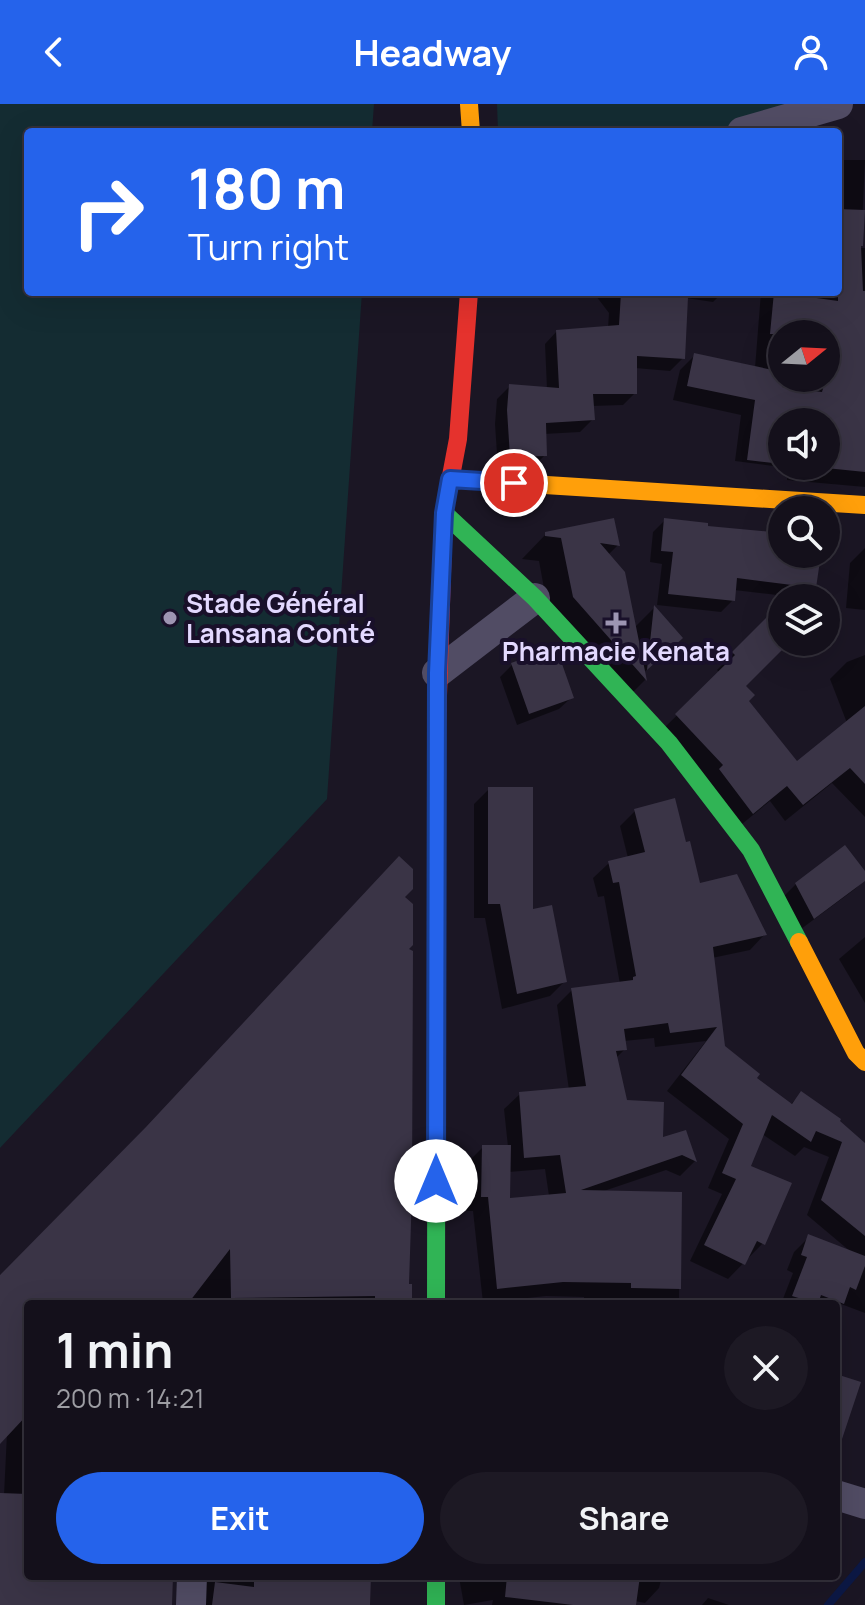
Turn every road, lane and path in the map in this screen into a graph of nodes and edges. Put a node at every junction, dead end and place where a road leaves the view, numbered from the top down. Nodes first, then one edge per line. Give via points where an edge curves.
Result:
1 (469, 104) edge
2 (838, 104) edge
3 (471, 128) edge
4 (756, 128) edge
5 (469, 296) edge
6 (450, 479) junction
7 (865, 505) edge
8 (444, 513) junction
9 (535, 598) junction
10 (437, 673) junction
11 (862, 1054) edge
12 (436, 1300) edge
13 (840, 1496) edge
14 (865, 1504) edge
15 (192, 1580) edge
16 (436, 1580) edge
17 (191, 1605) edge
18 (436, 1605) edge

1 - 3 street
2 - 4 street
5 - 6 street
6 - 7 street
6 - 8 street
8 - 9 street
8 - 10 street
9 - 10 street
9 - 11 street via 669,743 751,850
10 - 12 street
13 - 14 street
15 - 17 street
16 - 18 street

